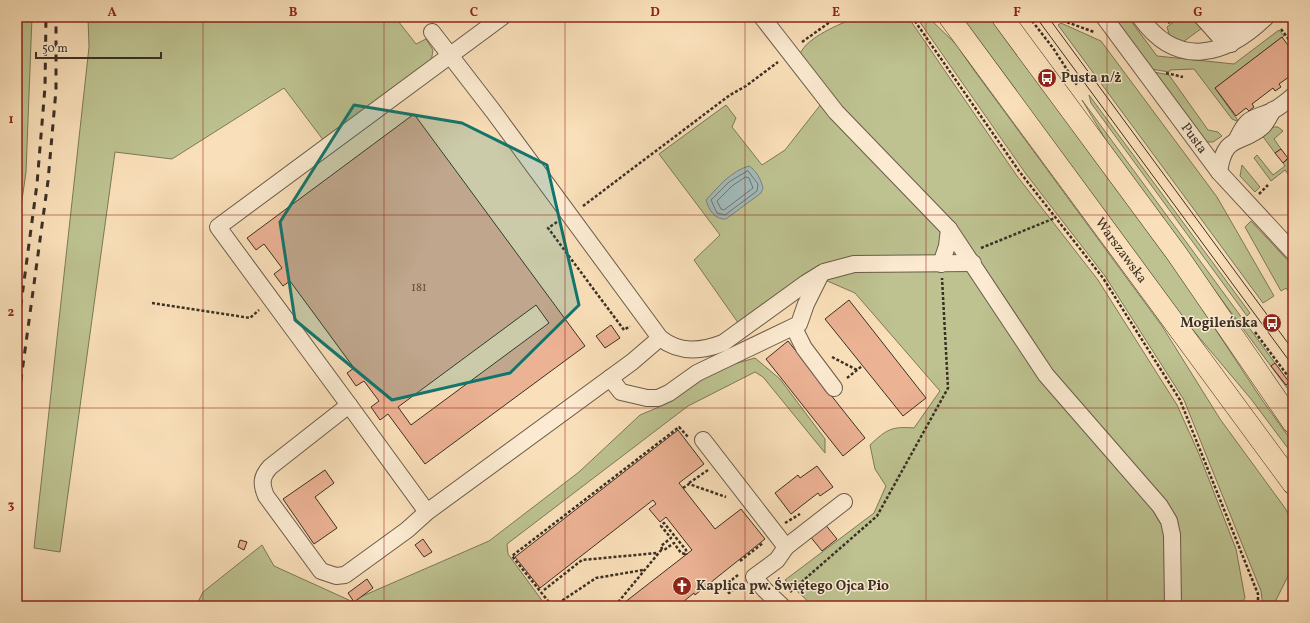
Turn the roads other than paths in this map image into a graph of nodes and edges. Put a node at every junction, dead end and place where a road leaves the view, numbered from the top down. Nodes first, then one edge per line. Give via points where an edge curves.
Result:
1 (502, 17) edge
2 (762, 17) edge
3 (949, 17) edge
4 (1002, 17) edge
5 (1104, 17) edge
6 (1140, 17) edge
7 (1202, 17) edge
8 (1217, 17) edge
9 (1236, 17) edge
10 (1265, 18) edge
11 (432, 32) dead end
12 (1246, 34) junction
13 (1231, 44) junction
14 (450, 56) junction
15 (1293, 96) edge
16 (1219, 172) junction
17 (949, 229) junction
18 (1293, 252) edge
19 (970, 259) junction
20 (941, 264) junction
21 (821, 274) junction
22 (794, 328) junction
23 (660, 338) junction
24 (610, 378) junction
25 (834, 388) dead end
26 (348, 405) junction
27 (1293, 422) edge
28 (703, 440) dead end
29 (1293, 484) edge
30 (844, 502) dead end
31 (428, 512) junction
32 (786, 547) junction
33 (784, 601) edge
34 (1174, 606) edge

1 - 14 street
2 - 17 street via 836,112
3 - 29 main road, Warszawska
4 - 27 main road via 1177,254
5 - 16 street, Pusta
6 - 13 street via 1150,31 1177,49 1203,53
7 - 13 street via 1219,36
8 - 12 street via 1225,27
9 - 10 street
10 - 12 street
11 - 14 street
12 - 13 street
14 - 23 street
14 - 26 street via 218,227
15 - 16 street via 1273,110 1264,125 1251,135 1237,139 1224,152
16 - 18 street, Pusta
17 - 19 street
17 - 20 street
19 - 20 street
19 - 34 street via 1046,375 1160,506 1169,521 1172,535
20 - 21 street via 854,264
21 - 22 street via 806,304 800,324
21 - 23 street via 806,282 723,343 712,348 689,350 669,345
22 - 24 street via 696,373 658,398 621,392
22 - 25 street via 804,348
23 - 24 street
24 - 31 street
26 - 31 street
26 - 31 street via 270,467 262,480 266,496 321,571 336,576 345,575
28 - 32 street
30 - 32 street
32 - 33 street via 777,560 754,577 765,590

